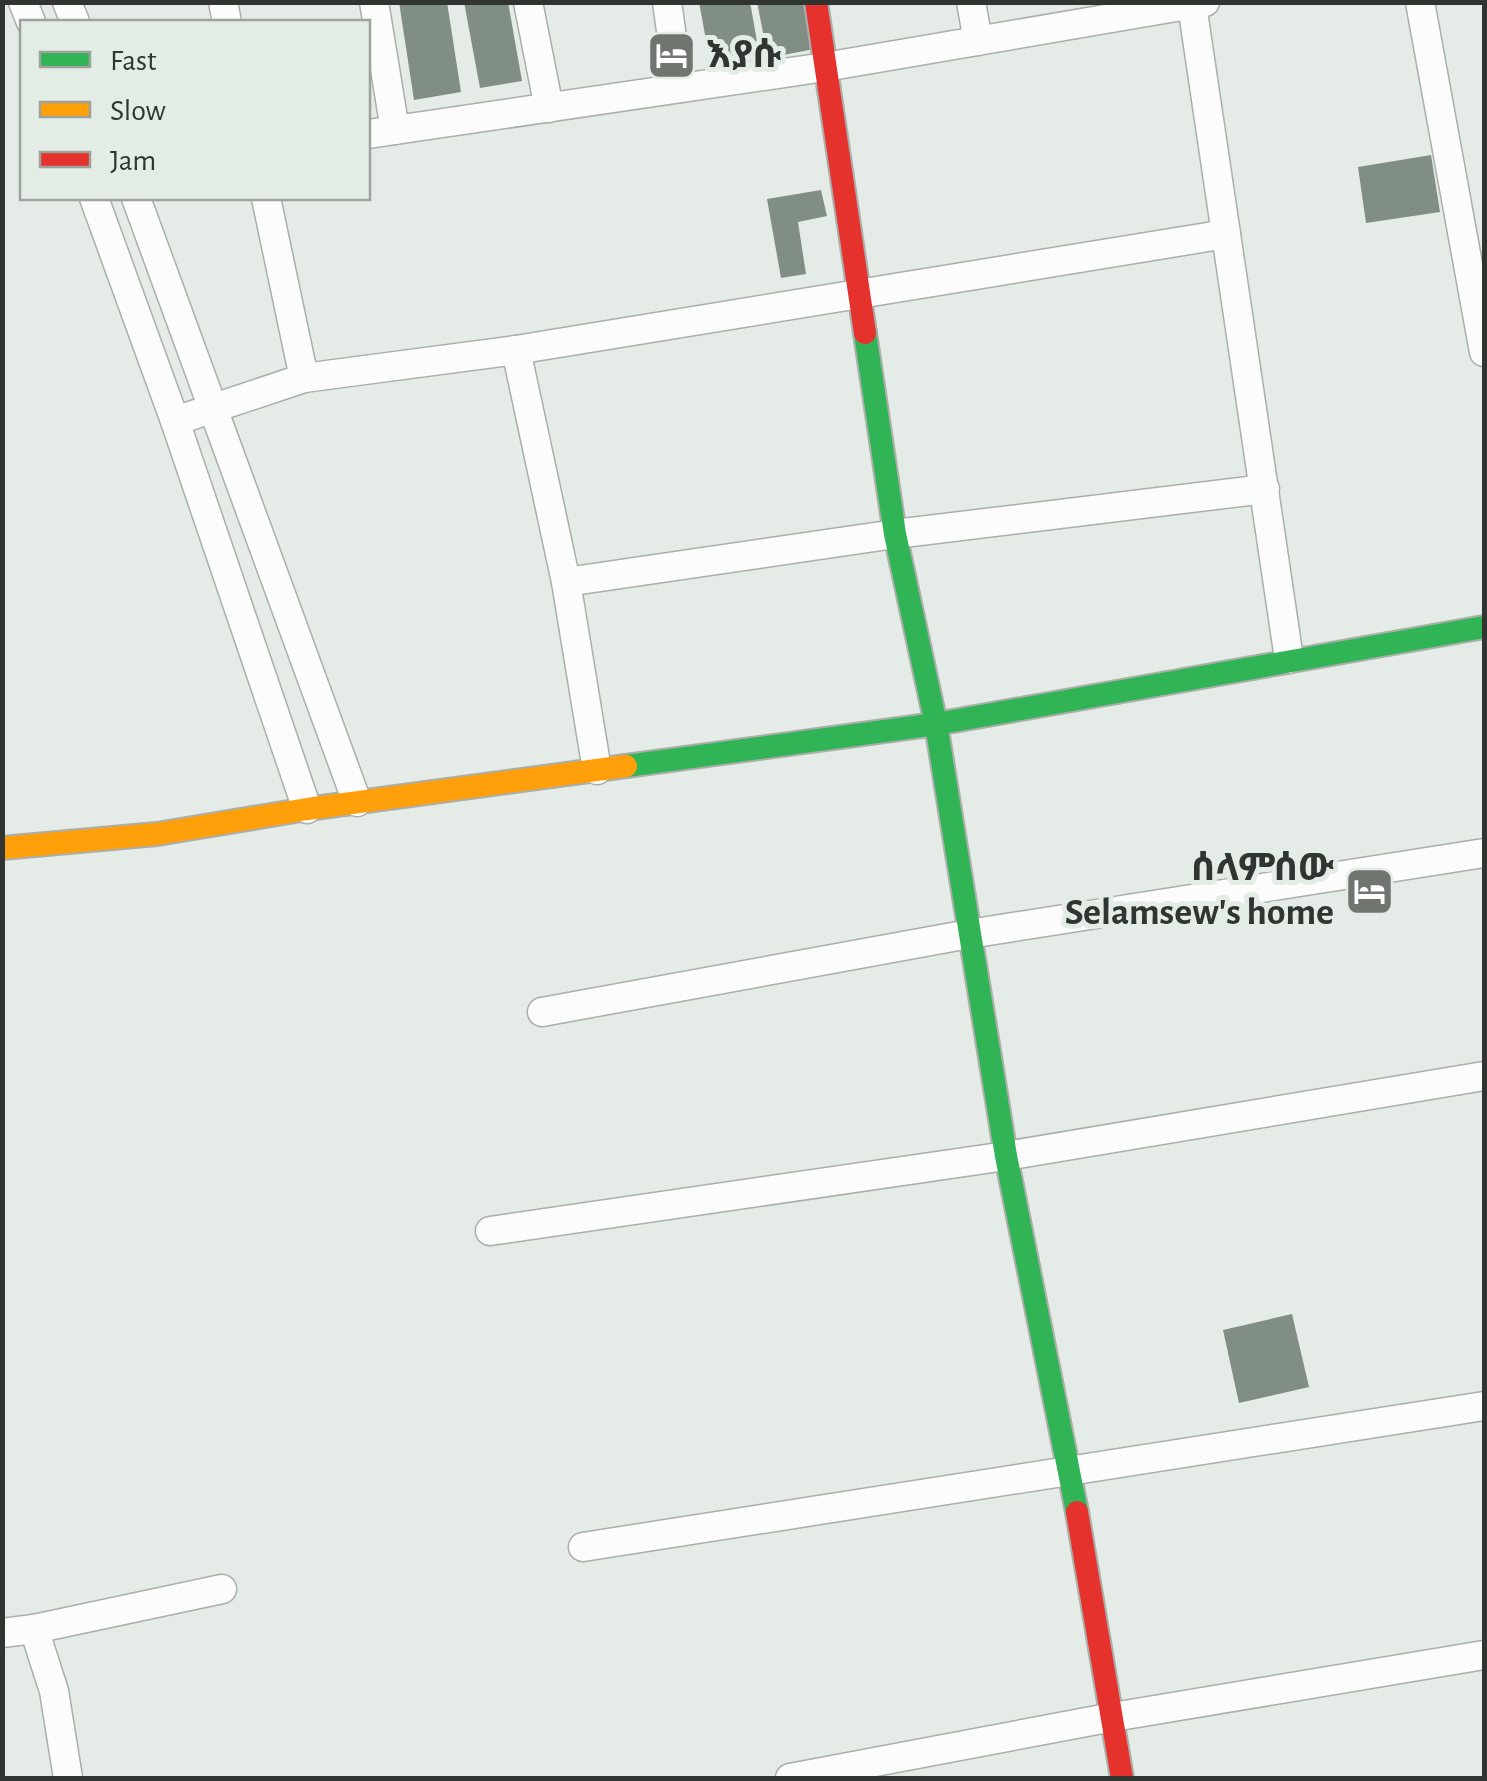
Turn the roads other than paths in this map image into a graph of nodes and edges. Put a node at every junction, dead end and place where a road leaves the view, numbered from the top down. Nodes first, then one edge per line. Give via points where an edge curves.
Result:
1 (374, 2) edge
2 (528, 2) edge
3 (667, 2) edge
4 (816, 2) edge
5 (971, 2) edge
6 (1420, 2) edge
7 (1198, 4) edge
8 (1126, 9) edge
9 (978, 41) junction
10 (826, 67) junction
11 (679, 88) junction
12 (548, 108) junction
13 (381, 132) edge
14 (95, 200) edge
15 (137, 200) edge
16 (266, 200) edge
17 (1226, 234) junction
18 (858, 295) junction
19 (516, 350) junction
20 (1484, 352) edge
21 (304, 378) junction
22 (211, 408) junction
23 (175, 421) junction
24 (1265, 488) junction
25 (895, 534) junction
26 (566, 582) junction
27 (1484, 627) edge
28 (1290, 659) junction
29 (936, 724) junction
30 (597, 770) junction
31 (357, 802) junction
32 (307, 809) junction
33 (2, 848) edge
34 (1484, 853) edge
35 (969, 934) junction
36 (542, 1012) dead end
37 (1484, 1076) edge
38 (1006, 1156) junction
39 (490, 1230) dead end
40 (1484, 1406) edge
41 (1070, 1473) junction
42 (583, 1547) dead end
43 (222, 1589) dead end
44 (34, 1629) junction
45 (2, 1633) edge
46 (1484, 1654) edge
47 (1113, 1716) junction
48 (916, 1766) edge
49 (68, 1778) edge
50 (790, 1778) edge
51 (1122, 1778) edge

1 - 13 street
2 - 12 street
3 - 11 street
4 - 10 street
5 - 9 street
6 - 20 street
7 - 8 street
7 - 17 street
8 - 9 street
9 - 10 street
10 - 11 street
10 - 18 street
11 - 12 street
12 - 13 street
14 - 23 street
15 - 22 street
16 - 21 street
17 - 18 street
17 - 24 street
18 - 19 street
18 - 25 street
19 - 21 street
19 - 26 street
21 - 22 street
22 - 23 street
22 - 31 street
23 - 32 street
24 - 25 street
24 - 28 street
25 - 26 street
25 - 29 street
26 - 30 street
27 - 28 street
28 - 29 street
29 - 30 street
29 - 35 street
30 - 31 street
31 - 32 street
32 - 33 street via 157,834
34 - 35 street
35 - 36 street
35 - 38 street
37 - 38 street
38 - 39 street
38 - 41 street
40 - 41 street
41 - 42 street
41 - 47 street
43 - 44 street
44 - 45 street
44 - 49 street via 54,1691
46 - 47 street
47 - 48 street
47 - 51 street
48 - 50 street

